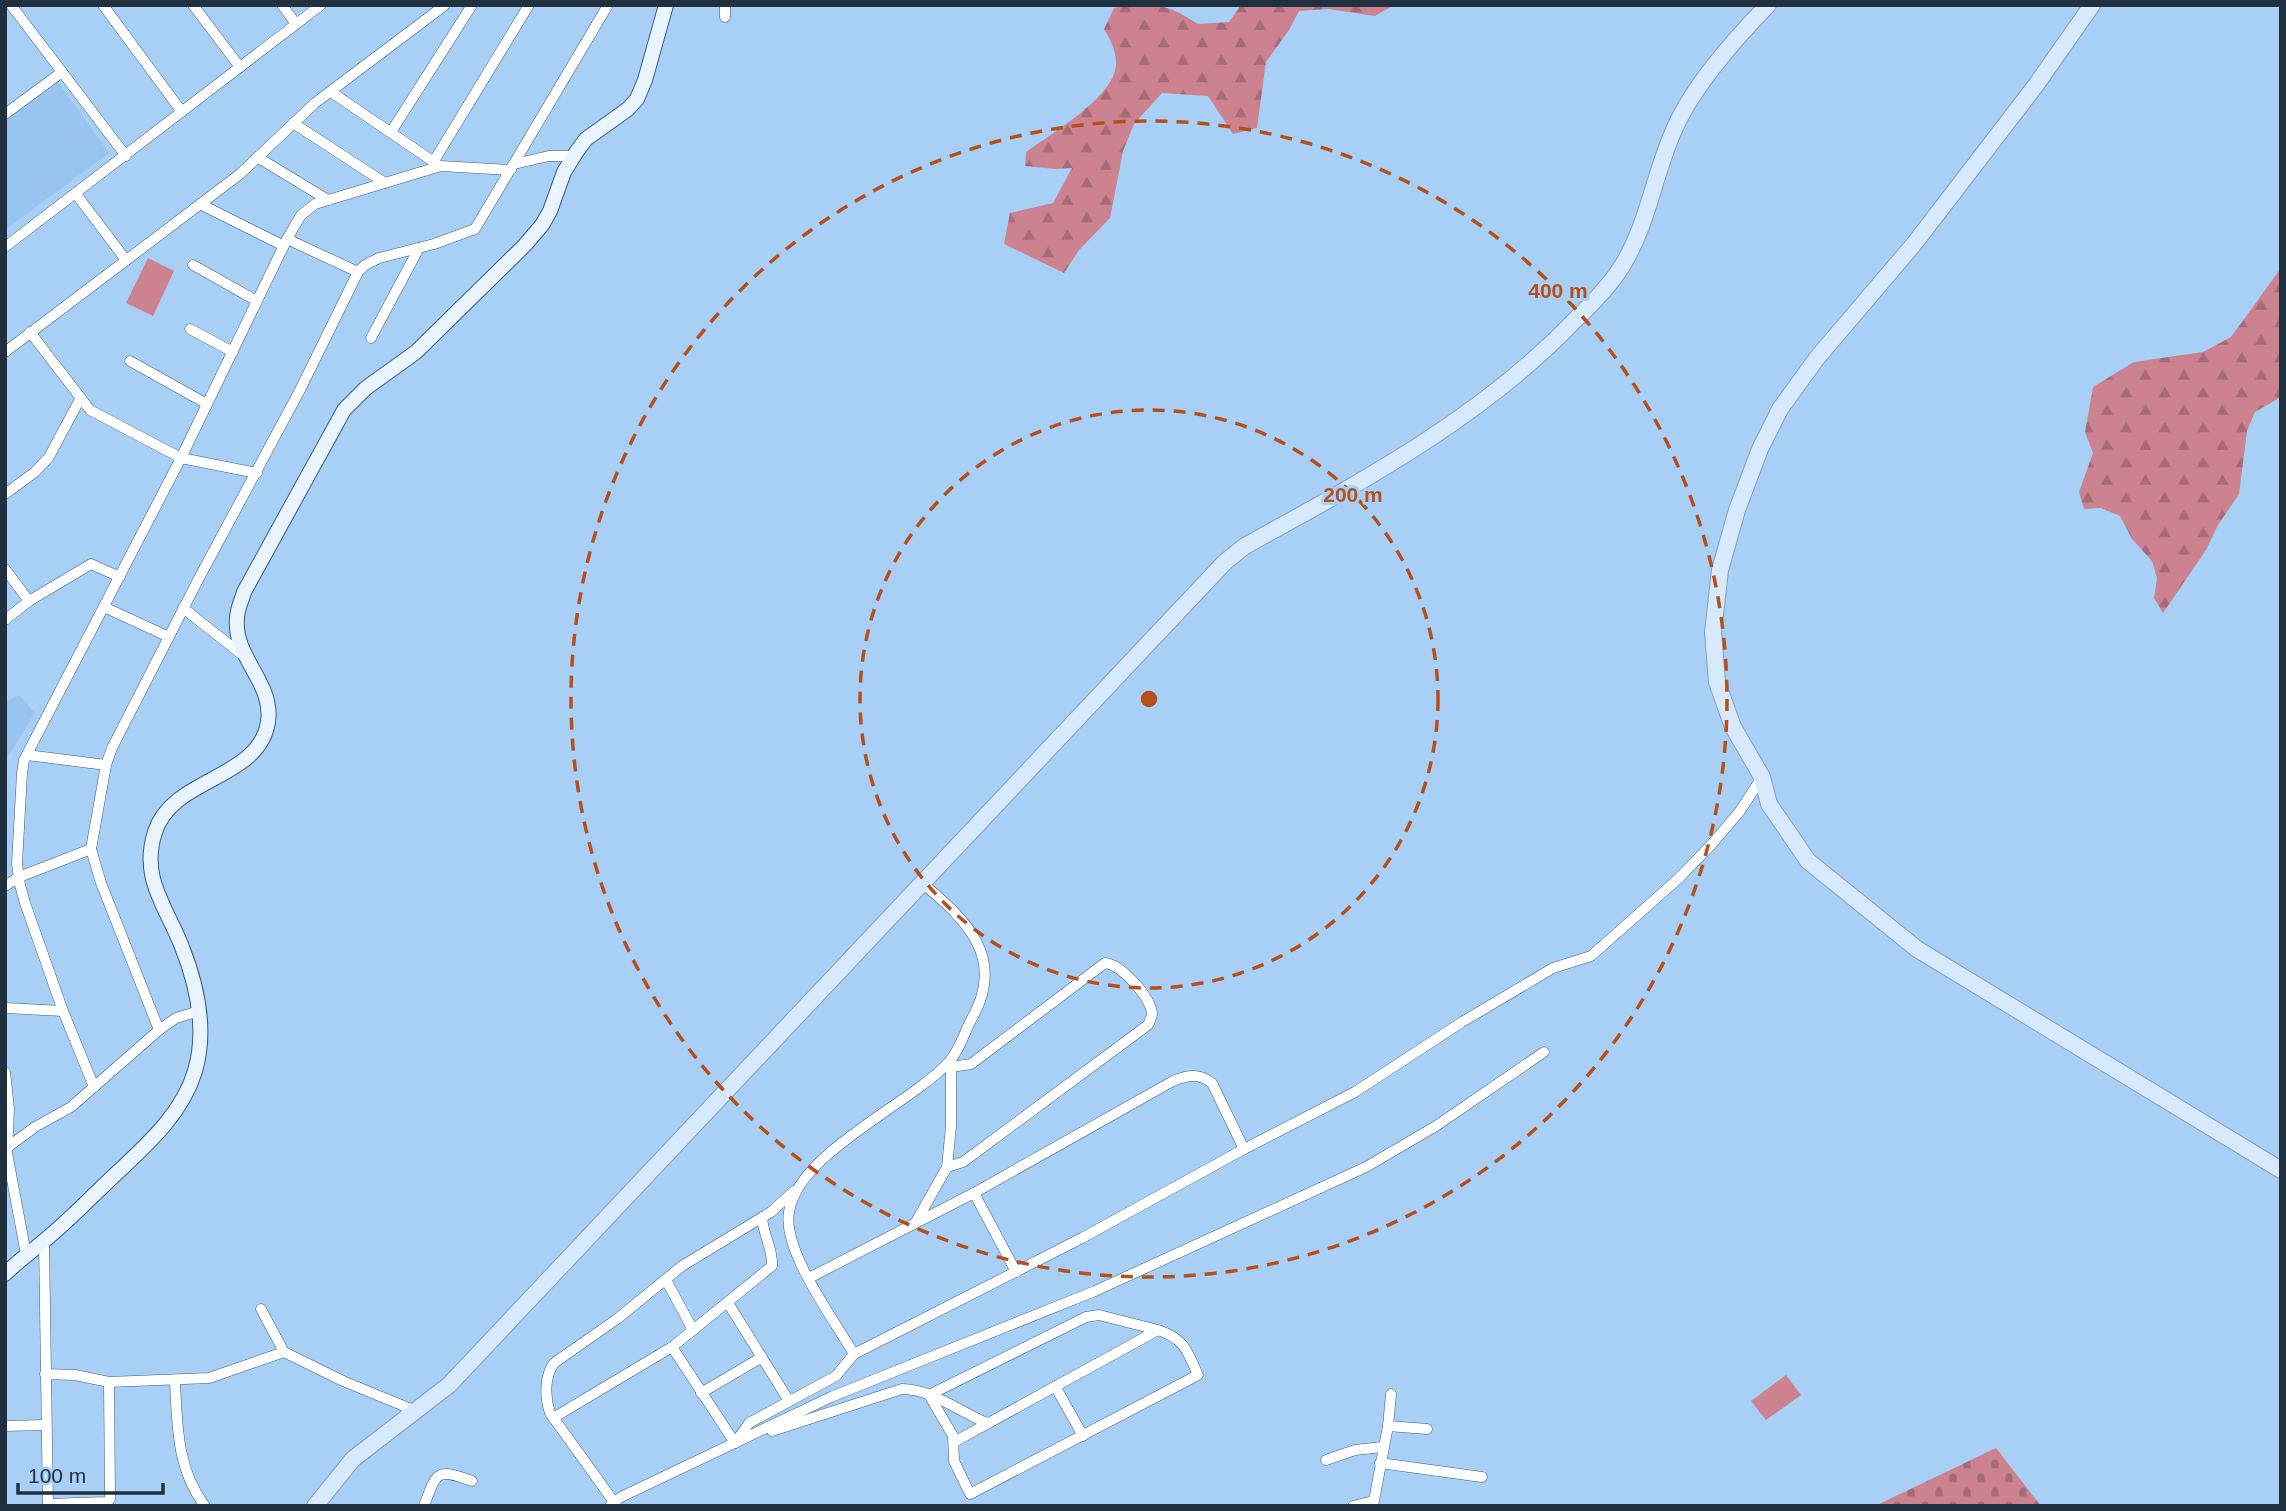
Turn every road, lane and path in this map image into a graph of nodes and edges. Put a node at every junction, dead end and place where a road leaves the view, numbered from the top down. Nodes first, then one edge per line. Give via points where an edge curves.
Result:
1 (7, 5) edge
2 (103, 5) edge
3 (193, 5) edge
4 (282, 5) edge
5 (321, 5) edge
6 (445, 5) edge
7 (472, 5) edge
8 (529, 5) edge
9 (608, 5) edge
10 (666, 5) edge
11 (725, 5) edge
12 (1768, 5) edge
13 (2092, 5) edge
14 (725, 17) dead end
15 (296, 24) junction
16 (240, 67) junction
17 (62, 72) junction
18 (331, 92) junction
19 (182, 112) junction
20 (5, 114) edge
21 (293, 123) junction
22 (391, 132) junction
23 (126, 156) junction
24 (574, 156) junction
25 (257, 157) junction
26 (437, 164) junction
27 (513, 167) junction
28 (385, 183) junction
29 (76, 194) junction
30 (328, 200) junction
31 (200, 204) junction
32 (286, 242) junction
33 (5, 247) edge
34 (419, 248) junction
35 (126, 260) junction
36 (193, 265) dead end
37 (358, 272) junction
38 (257, 301) junction
39 (190, 329) dead end
40 (30, 332) junction
41 (370, 338) dead end
42 (5, 352) edge
43 (233, 352) junction
44 (130, 361) dead end
45 (80, 399) junction
46 (207, 404) junction
47 (181, 458) junction
48 (257, 473) junction
49 (5, 494) edge
50 (5, 569) edge
51 (120, 577) junction
52 (29, 601) junction
53 (104, 607) junction
54 (183, 608) junction
55 (5, 620) edge
56 (169, 637) junction
57 (244, 657) junction
58 (27, 755) junction
59 (106, 765) junction
60 (1762, 777) junction
61 (91, 849) junction
62 (19, 877) junction
63 (922, 883) junction
64 (5, 886) edge
65 (5, 1008) edge
66 (63, 1011) junction
67 (199, 1011) junction
68 (159, 1030) junction
69 (1544, 1052) dead end
70 (951, 1064) junction
71 (5, 1072) edge
72 (94, 1087) junction
73 (6, 1148) edge
74 (1244, 1149) junction
75 (947, 1167) junction
76 (2281, 1170) edge
77 (798, 1187) junction
78 (974, 1193) junction
79 (762, 1217) junction
80 (916, 1222) junction
81 (44, 1241) junction
82 (26, 1254) junction
83 (1016, 1272) junction
84 (5, 1274) edge
85 (809, 1278) junction
86 (666, 1280) junction
87 (728, 1303) junction
88 (261, 1309) dead end
89 (693, 1330) junction
90 (1158, 1330) junction
91 (672, 1347) junction
92 (284, 1352) junction
93 (854, 1354) junction
94 (762, 1357) junction
95 (45, 1374) junction
96 (175, 1381) junction
97 (109, 1382) junction
98 (1055, 1386) junction
99 (701, 1393) junction
100 (1391, 1394) dead end
101 (929, 1395) junction
102 (789, 1401) junction
103 (416, 1411) junction
104 (553, 1418) junction
105 (987, 1423) junction
106 (45, 1425) junction
107 (5, 1426) edge
108 (1388, 1426) junction
109 (1427, 1429) dead end
110 (1083, 1436) junction
111 (954, 1442) junction
112 (735, 1443) junction
113 (1382, 1447) junction
114 (1326, 1460) dead end
115 (1380, 1463) junction
116 (1482, 1477) dead end
117 (472, 1481) dead end
118 (1373, 1503) edge
119 (612, 1504) edge
120 (48, 1505) edge
121 (205, 1506) edge
122 (315, 1506) edge
123 (424, 1506) edge
124 (1353, 1506) edge

1 - 17 street
2 - 19 street
3 - 16 street
4 - 15 street
5 - 15 street
6 - 18 street
7 - 22 street
8 - 26 street
9 - 27 street
10 - 24 street via 637,99 586,139
11 - 14 street
12 - 63 main road via 1702,81 1671,136 1639,235 1621,268 1538,359 1427,440 1225,562
13 - 60 main road via 1914,244 1817,358 1780,409 1760,449 1720,570 1713,632 1717,682 1733,727
15 - 16 street
16 - 19 street
17 - 20 street
17 - 23 street
18 - 21 street
18 - 22 street
19 - 23 street
21 - 25 street
21 - 28 street
22 - 26 street
23 - 29 street
24 - 27 street via 549,156
24 - 57 street via 550,211 525,244 416,352 344,410 244,592 237,634
25 - 30 street
25 - 31 street
26 - 27 street
26 - 28 street
27 - 34 street via 475,229
28 - 30 street
29 - 33 street
29 - 35 street
30 - 32 street via 306,209
31 - 32 street
31 - 35 street
32 - 37 street
32 - 38 street
34 - 37 street via 379,258
34 - 41 street
35 - 40 street
36 - 38 street
37 - 48 street
38 - 43 street
39 - 43 street
40 - 42 street
40 - 45 street
43 - 46 street
44 - 46 street
45 - 47 street via 90,410
45 - 49 street via 49,457
46 - 47 street
47 - 48 street
47 - 51 street
48 - 54 street
50 - 52 street
51 - 52 street via 91,564
51 - 53 street
52 - 55 street
53 - 56 street
53 - 58 street
54 - 56 street
54 - 57 street
56 - 59 street
57 - 67 street via 269,704 261,740 232,768 167,808 150,847 149,865 156,889 192,972
58 - 59 street
58 - 62 street via 22,773
59 - 61 street
60 - 74 street via 1711,845 1591,956 1553,968 1368,1084
60 - 76 main road via 1769,804 1808,861 1917,949
61 - 62 street
61 - 68 street
62 - 64 street
62 - 66 street
63 - 70 street via 965,922 985,966 982,997
63 - 103 main road via 449,1385
65 - 66 street
66 - 72 street
67 - 68 street via 176,1018
67 - 81 street via 201,1037 184,1098 146,1146
68 - 72 street
69 - 112 street via 1436,1126 1366,1167 1095,1291 831,1397
70 - 75 street
70 - 75 street via 971,1064 1105,963 1122,969 1147,1000 1152,1015 1148,1025 963,1162
70 - 77 street via 825,1158
71 - 73 street via 9,1109
72 - 73 street
73 - 82 street
74 - 78 street via 1212,1083 1204,1076 1189,1075
74 - 83 street
75 - 80 street
77 - 79 street
77 - 85 street via 788,1213 789,1229
78 - 80 street
78 - 83 street
79 - 86 street
79 - 87 street via 773,1251 772,1266
80 - 85 street
81 - 82 street
81 - 95 street
82 - 84 street
83 - 93 street
85 - 93 street
86 - 89 street
86 - 104 street via 554,1363 546,1401
87 - 89 street
87 - 94 street
88 - 92 street
89 - 91 street
90 - 98 street
90 - 101 street via 1099,1315 1086,1317
90 - 110 street via 1182,1343 1198,1375
91 - 99 street
91 - 104 street
92 - 96 street via 223,1375
92 - 103 street
93 - 102 street via 836,1376
94 - 99 street
94 - 102 street
95 - 97 street
95 - 106 street
96 - 97 street
96 - 121 street via 180,1452
97 - 120 street via 110,1499
98 - 105 street
98 - 110 street
99 - 112 street
100 - 108 street
101 - 105 street
101 - 111 street
101 - 112 street via 902,1389
102 - 112 street via 748,1423
103 - 122 main road via 353,1460
104 - 119 street
105 - 111 street
106 - 107 street
106 - 120 street
108 - 109 street
108 - 113 street
110 - 111 street via 970,1494 954,1461
112 - 119 street
113 - 114 street
113 - 115 street
115 - 116 street
115 - 118 street
117 - 123 street via 442,1474 433,1482
118 - 124 street

